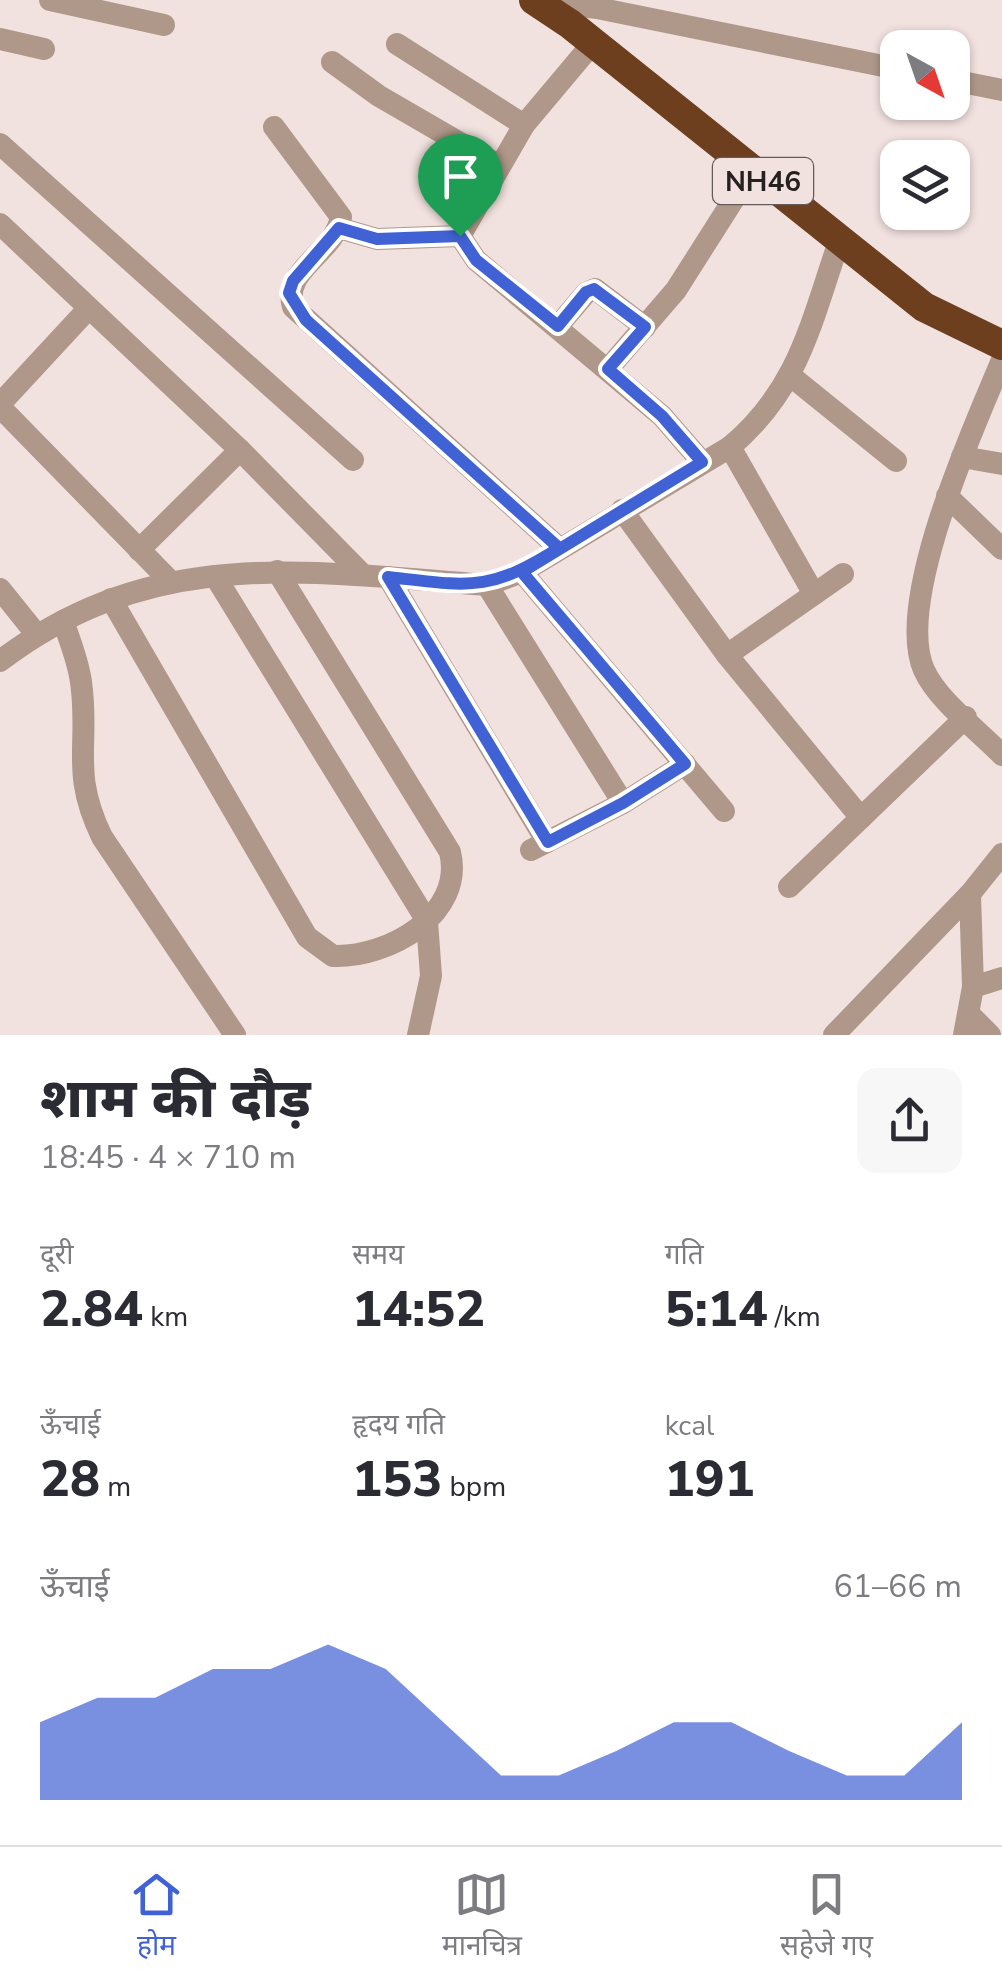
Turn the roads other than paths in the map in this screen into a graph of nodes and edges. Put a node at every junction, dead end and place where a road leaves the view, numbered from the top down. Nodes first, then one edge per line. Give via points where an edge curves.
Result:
1 (50, 0) edge
2 (534, 0) edge
3 (164, 25) dead end
4 (0, 39) edge
5 (397, 44) dead end
6 (592, 44) junction
7 (44, 49) dead end
8 (332, 62) dead end
9 (880, 65) edge
10 (970, 84) edge
11 (1002, 90) edge
12 (524, 126) junction
13 (274, 127) dead end
14 (0, 144) edge
15 (498, 166) junction
16 (751, 172) junction
17 (0, 224) edge
18 (339, 228) junction
19 (460, 236) junction
20 (840, 239) junction
21 (88, 309) junction
22 (558, 326) junction
23 (645, 327) junction
24 (1002, 346) edge
25 (1002, 360) edge
26 (608, 369) junction
27 (792, 377) junction
28 (0, 405) edge
29 (730, 447) junction
30 (240, 450) junction
31 (962, 456) junction
32 (353, 460) dead end
33 (702, 462) junction
34 (896, 462) dead end
35 (1002, 464) edge
36 (948, 496) junction
37 (622, 510) junction
38 (559, 548) junction
39 (1002, 549) edge
40 (139, 550) junction
41 (277, 572) junction
42 (522, 572) junction
43 (362, 574) junction
44 (843, 574) dead end
45 (215, 576) junction
46 (388, 577) junction
47 (170, 582) junction
48 (487, 585) junction
49 (0, 590) edge
50 (814, 594) junction
51 (111, 598) junction
52 (63, 620) junction
53 (38, 635) junction
54 (727, 655) junction
55 (0, 661) edge
56 (966, 717) junction
57 (1002, 755) edge
58 (685, 764) junction
59 (623, 803) junction
60 (724, 811) dead end
61 (862, 818) junction
62 (1002, 854) edge
63 (789, 887) dead end
64 (970, 894) junction
65 (427, 921) junction
66 (1002, 978) edge
67 (972, 987) junction
68 (966, 1024) edge
69 (235, 1035) edge
70 (418, 1035) edge
71 (834, 1035) edge
72 (990, 1035) edge

1 - 3 street
2 - 6 highway, NH46
2 - 9 street
4 - 7 street
5 - 12 street
6 - 12 street
6 - 16 highway, NH46
8 - 15 street
10 - 11 street
12 - 15 street
13 - 18 street via 338,208
14 - 32 street
15 - 19 street
16 - 20 highway, NH46
16 - 23 street
17 - 21 street
18 - 19 street via 377,239
18 - 38 street via 293,281 294,307
19 - 22 street via 476,260
20 - 24 highway, NH46 via 924,307
20 - 27 street
21 - 28 street
21 - 30 street
22 - 23 street via 594,289
22 - 26 street
23 - 26 street
25 - 31 street
26 - 33 street
27 - 29 street
27 - 34 street
28 - 40 street
29 - 33 street
29 - 50 street
30 - 40 street
30 - 43 street
31 - 35 street
31 - 36 street
33 - 37 street
36 - 39 street
36 - 56 street via 923,588 917,646 930,681
37 - 38 street
37 - 54 street
38 - 42 street
40 - 47 street
41 - 43 street
41 - 45 street
41 - 65 street via 450,852 455,873 448,897
42 - 48 street
42 - 58 street
43 - 46 street
44 - 50 street
45 - 47 street
45 - 65 street
46 - 48 street
46 - 59 street via 539,846
47 - 51 street
48 - 59 street
49 - 53 street
50 - 54 street
51 - 52 street
51 - 65 street via 318,948 333,956 374,952
52 - 53 street
52 - 69 street via 82,685 80,778 86,804
53 - 55 street
54 - 61 street
56 - 57 street
56 - 61 street
58 - 59 street
58 - 60 street
61 - 63 street
62 - 64 street
64 - 67 street
64 - 71 street
65 - 70 street via 430,976
66 - 67 street
67 - 68 street
68 - 72 street

